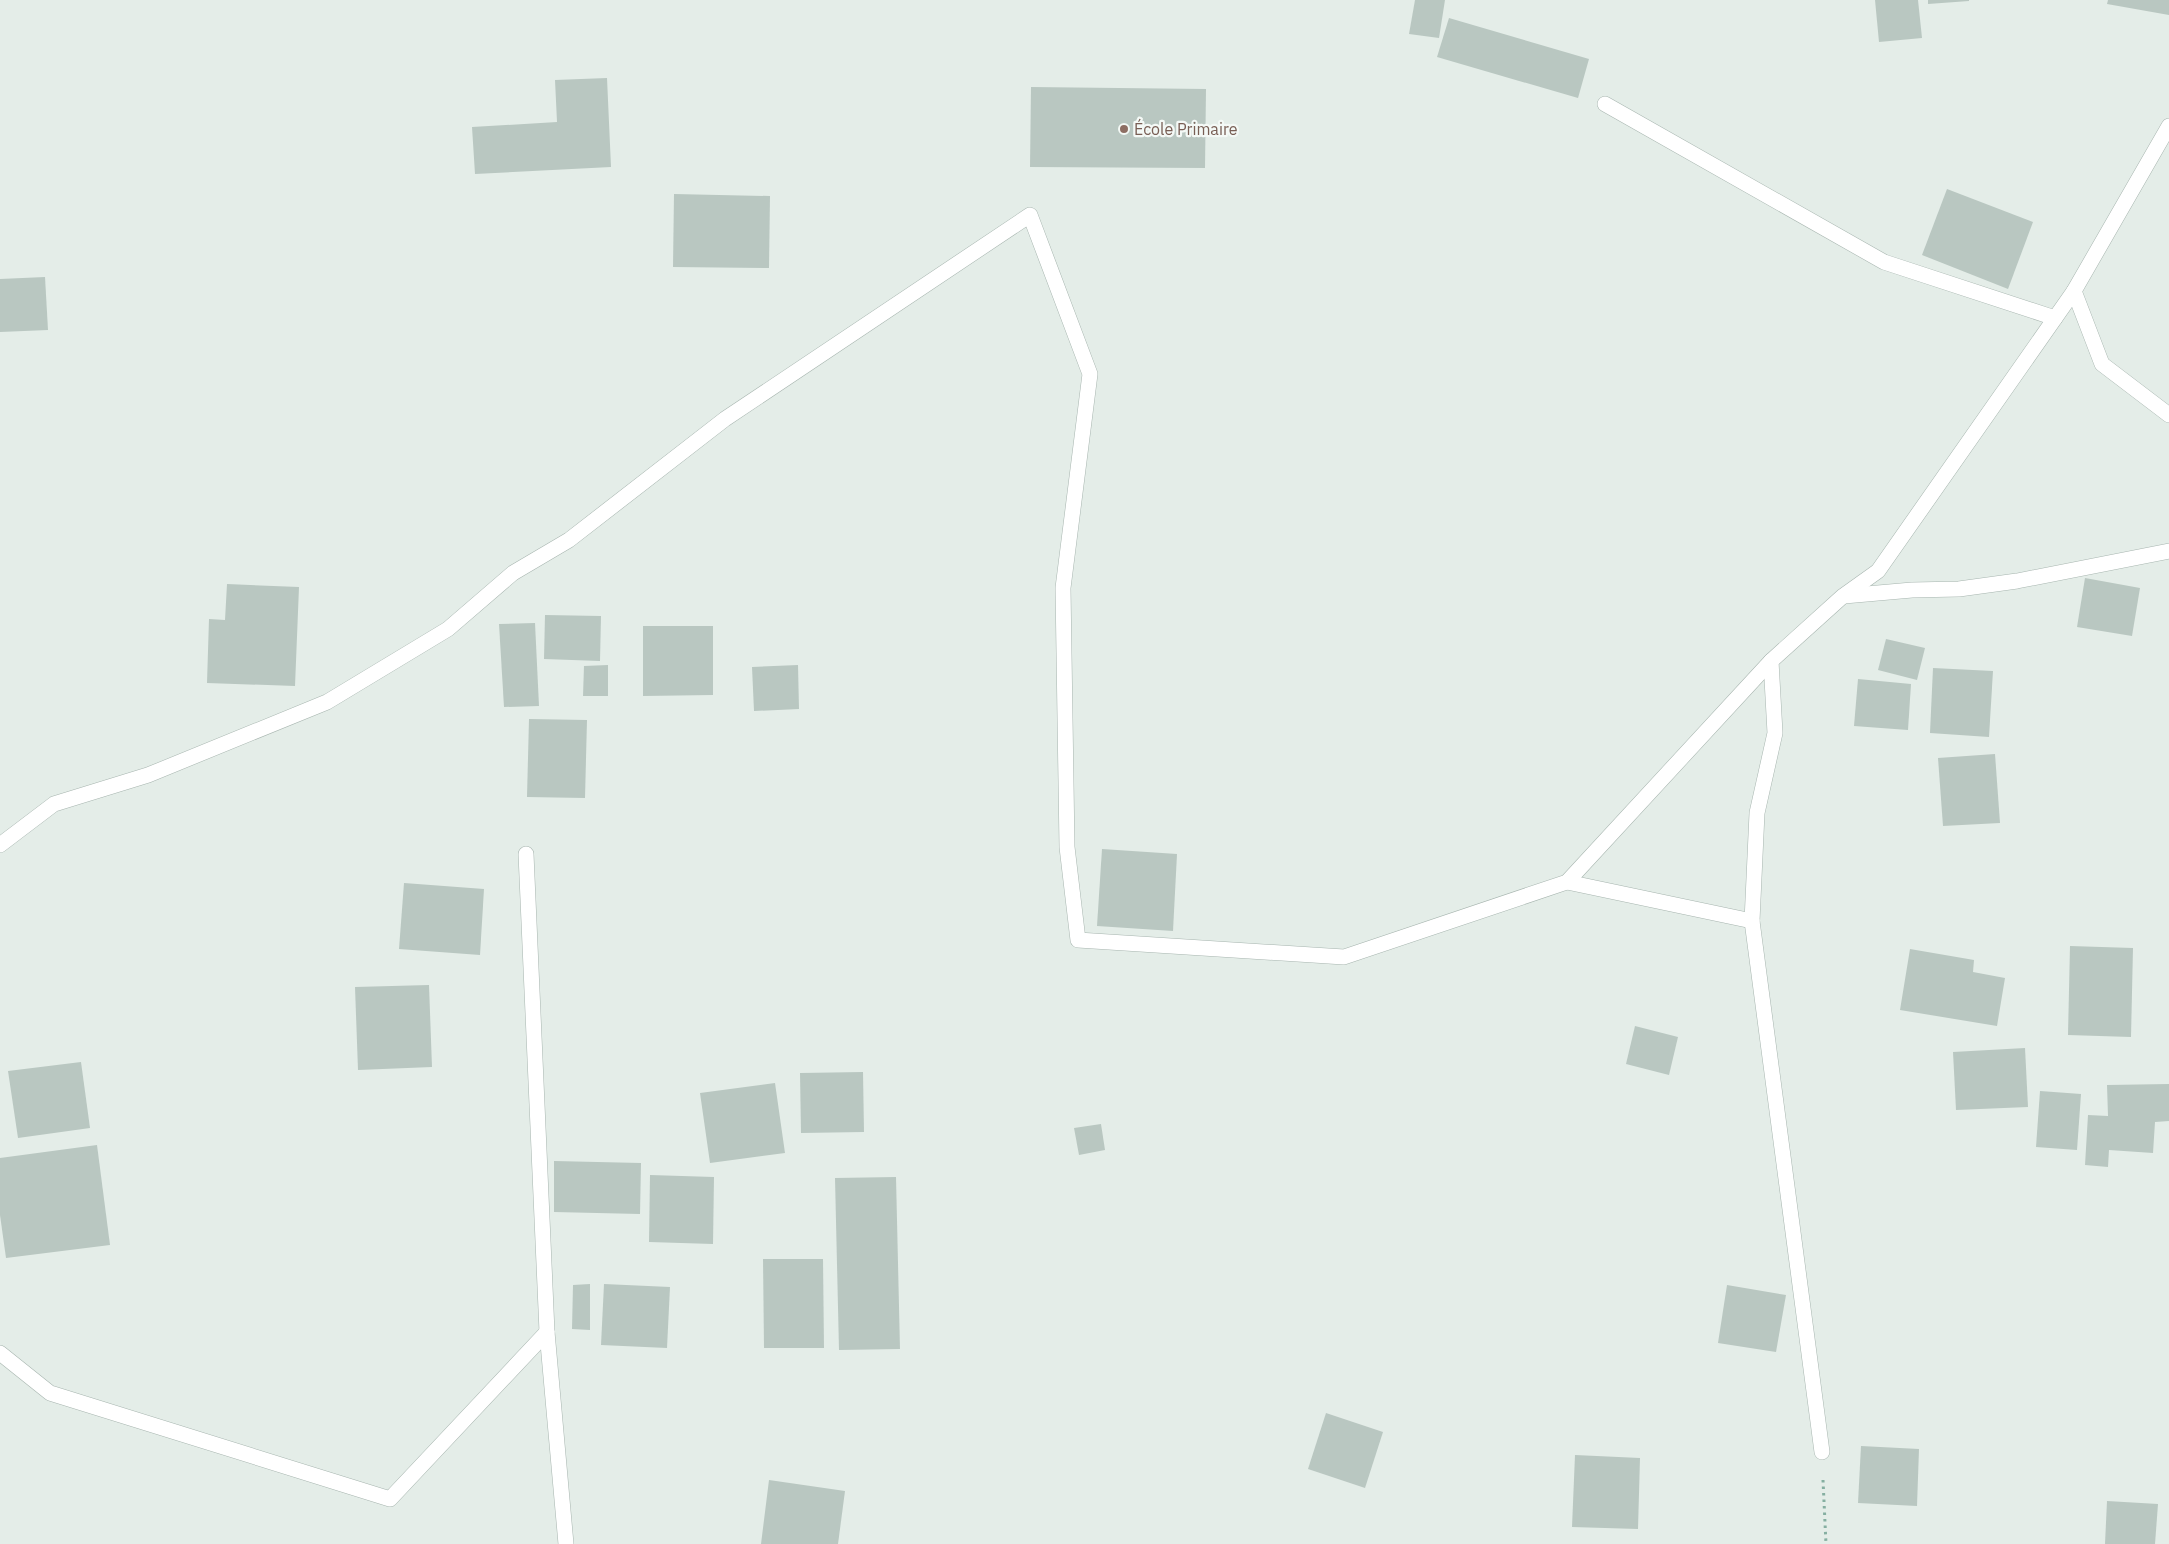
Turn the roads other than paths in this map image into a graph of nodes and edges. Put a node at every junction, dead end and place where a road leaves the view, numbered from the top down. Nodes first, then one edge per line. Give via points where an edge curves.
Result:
1 (1605, 104) dead end
2 (2169, 126) edge
3 (2074, 290) junction
4 (2055, 318) junction
5 (2169, 415) edge
6 (2169, 551) edge
7 (1842, 596) junction
8 (1771, 661) junction
9 (0, 845) edge
10 (526, 854) dead end
11 (1567, 882) junction
12 (1752, 921) junction
13 (546, 1332) junction
14 (0, 1352) edge
15 (1822, 1452) road end
16 (566, 1544) edge

1 - 4 street via 1884,262
2 - 3 street
3 - 4 street
3 - 5 street via 2102,364
4 - 7 street via 1878,571
6 - 7 street via 1959,589
7 - 8 street
8 - 11 street
8 - 12 street via 1775,734 1757,814
9 - 11 street via 54,804 148,775 327,702 448,629 513,573 568,540 725,419 1030,215 1090,374 1063,588 1067,848 1078,940 1344,957
10 - 13 street
11 - 12 street
12 - 15 street
13 - 14 street via 390,1499 50,1393
13 - 16 street

